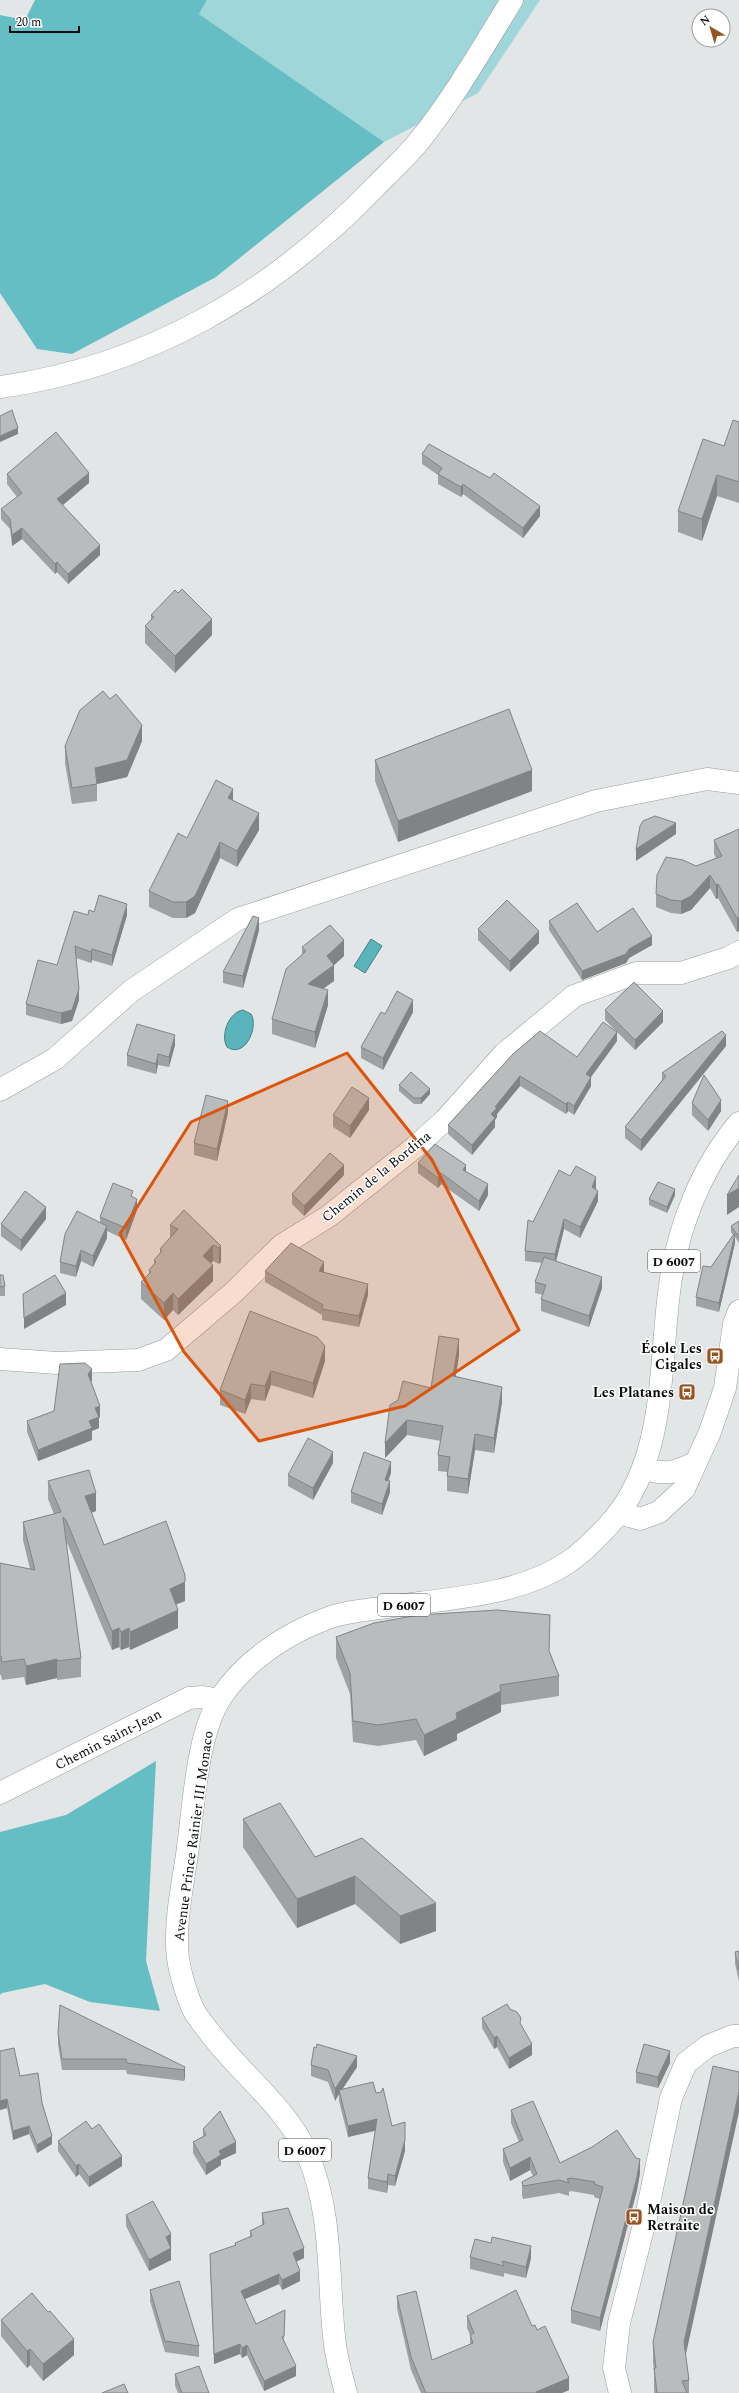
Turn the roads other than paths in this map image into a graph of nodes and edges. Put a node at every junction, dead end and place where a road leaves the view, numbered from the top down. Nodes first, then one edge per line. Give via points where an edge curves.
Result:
1 (512, 0) edge
2 (0, 387) edge
3 (739, 783) edge
4 (739, 952) edge
5 (0, 1090) edge
6 (739, 1123) edge
7 (739, 1311) edge
8 (0, 1359) edge
9 (695, 1463) junction
10 (644, 1469) junction
11 (619, 1513) junction
12 (219, 1700) junction
13 (0, 1793) edge
14 (739, 2036) edge
15 (346, 2393) edge
16 (620, 2393) edge

1 - 2 street via 458,88 420,141 347,216 307,252 265,283 196,325 121,358 38,382
3 - 5 street via 707,779 596,801 238,920 131,992 55,1059
4 - 8 street, Chemin de la Bordina via 728,958 681,972 636,973 574,996 504,1054 446,1120 415,1147 329,1216 282,1246 234,1292 166,1350 138,1360 57,1363
6 - 10 street, Avenue Prince Rainier III Monaco / D 6007 via 706,1172 689,1209 676,1249 656,1414
7 - 9 street via 734,1324 726,1388 710,1432
9 - 10 street via 674,1473
9 - 11 street via 684,1489 659,1512 640,1519
10 - 11 street, Avenue Prince Rainier III Monaco / D 6007
11 - 12 street, Avenue Prince Rainier III Monaco / D 6007 via 595,1541 566,1564 509,1589 336,1615 301,1630 268,1649 240,1674
12 - 13 street, Chemin Saint-Jean via 189,1698
12 - 15 street, Avenue Prince Rainier III Monaco / D 6007 via 208,1724 201,1758 180,1902 176,1945 182,1979 194,2011 220,2045 280,2111 306,2152 321,2196 330,2250 335,2344
14 - 16 street via 708,2046 686,2063 671,2098 646,2217 619,2323 614,2368

